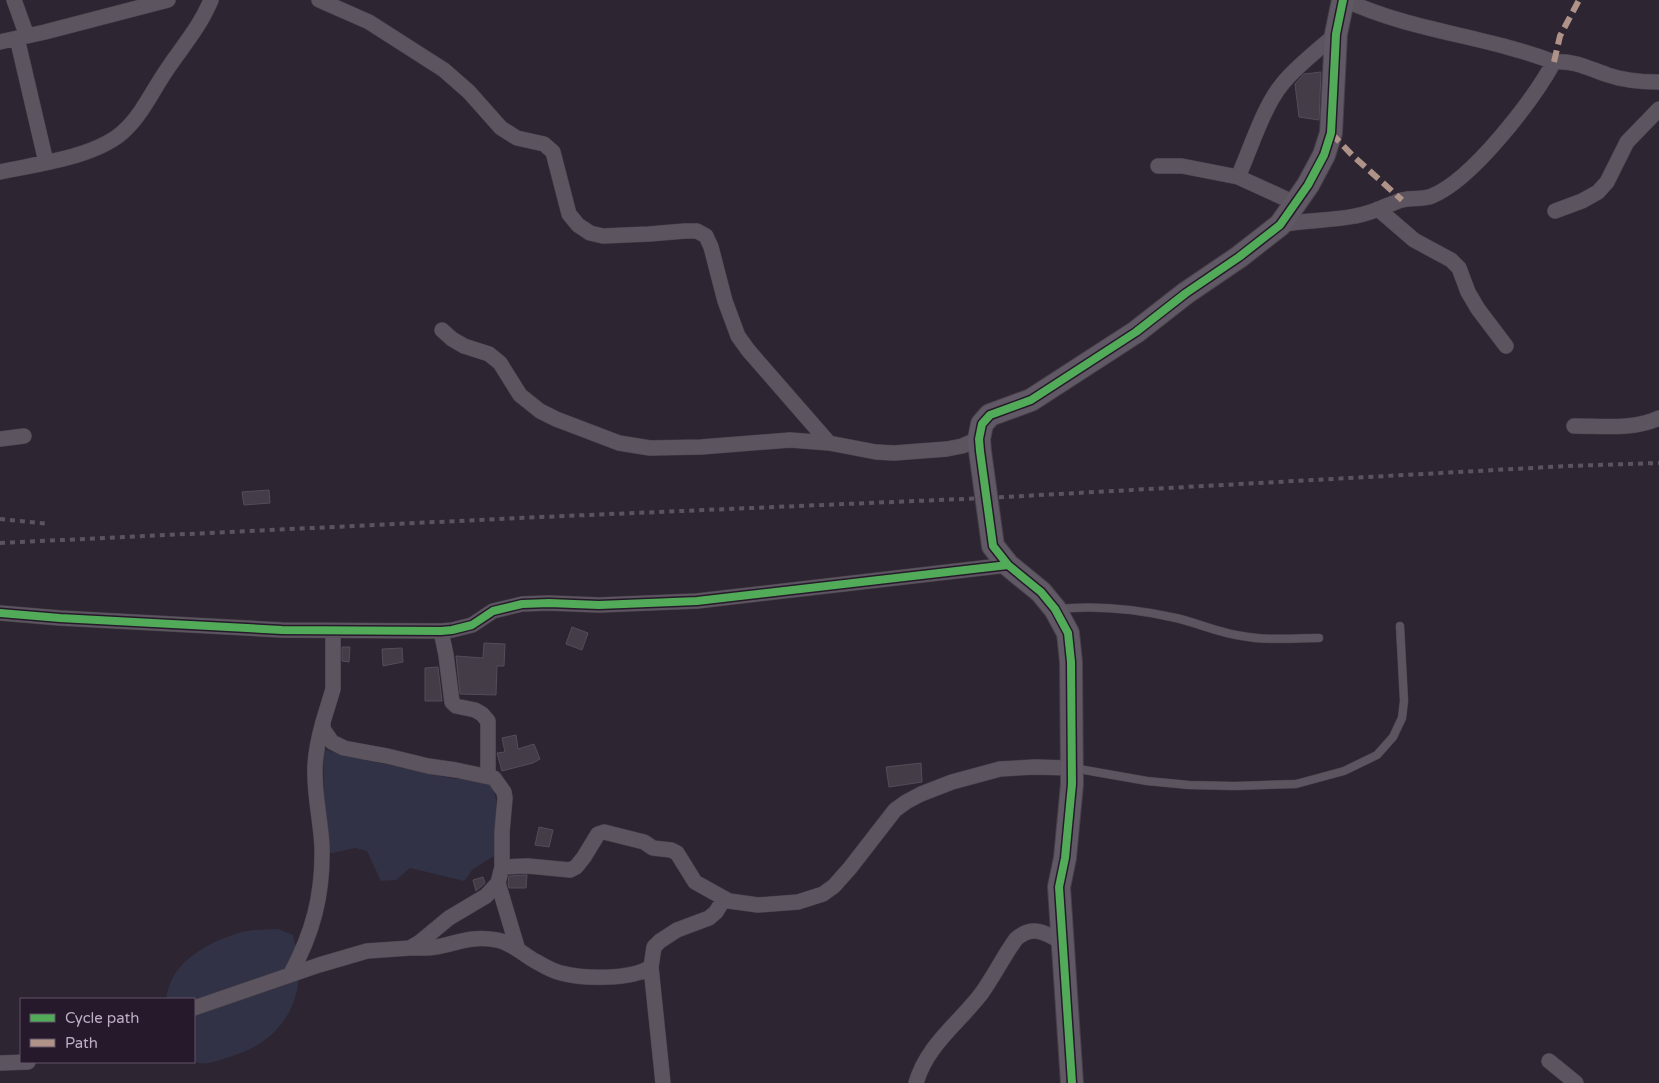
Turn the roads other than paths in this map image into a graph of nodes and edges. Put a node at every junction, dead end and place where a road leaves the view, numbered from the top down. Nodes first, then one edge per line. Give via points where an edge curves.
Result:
1 (14, 0) edge
2 (168, 0) edge
3 (211, 0) edge
4 (319, 0) edge
5 (1344, 0) edge
6 (1336, 34) junction
7 (22, 37) junction
8 (0, 42) edge
9 (1554, 62) junction
10 (1659, 82) edge
11 (1659, 109) edge
12 (46, 162) junction
13 (1158, 166) dead end
14 (0, 172) edge
15 (1238, 177) junction
16 (1295, 203) junction
17 (1378, 209) junction
18 (1555, 211) dead end
19 (1280, 225) junction
20 (442, 330) dead end
21 (1506, 346) dead end
22 (1659, 418) edge
23 (1574, 426) dead end
24 (24, 436) dead end
25 (0, 438) edge
26 (979, 439) junction
27 (829, 443) junction
28 (1008, 565) junction
29 (1055, 609) junction
30 (0, 613) edge
31 (1400, 626) dead end
32 (333, 631) junction
33 (441, 631) junction
34 (1319, 638) dead end
35 (323, 722) junction
36 (488, 776) junction
37 (1072, 776) junction
38 (502, 867) junction
39 (498, 883) junction
40 (724, 899) junction
41 (1063, 943) junction
42 (410, 948) junction
43 (518, 950) junction
44 (651, 967) junction
45 (290, 975) junction
46 (195, 1008) edge
47 (1549, 1061) dead end
48 (20, 1062) edge
49 (0, 1063) edge
50 (663, 1083) edge
51 (916, 1083) edge
52 (1072, 1083) edge
53 (1576, 1083) edge

1 - 7 street
2 - 7 street
3 - 12 street via 193,33 126,130 112,141 82,153
4 - 27 street via 369,22 444,70 469,92 500,128 517,138 544,144 553,152 569,214 590,233 603,236 685,230 706,236 738,336
5 - 6 street
5 - 9 street via 1371,12 1524,51
6 - 15 street via 1282,84 1270,102
6 - 16 street via 1331,132 1324,155
7 - 8 street
7 - 12 street
9 - 10 street via 1576,63 1629,80
9 - 17 street via 1515,119 1462,176 1432,196 1402,200
11 - 18 street via 1627,142 1607,182 1598,192
12 - 14 street
13 - 15 street via 1182,166
15 - 16 street
16 - 19 street
17 - 19 street via 1353,216
17 - 21 street via 1414,240 1451,260 1459,268 1478,309
19 - 26 street via 1136,332 1031,400 990,415 982,424
20 - 27 street via 464,346 489,354 500,363 520,395 540,411 619,443 670,448 790,440
22 - 23 street via 1630,425
24 - 25 street
26 - 27 street via 947,449 894,452
26 - 28 street via 993,546
28 - 29 street via 1041,592
28 - 33 street via 697,601 522,604 493,611 472,625
29 - 34 lane via 1107,607 1176,618 1260,639
29 - 37 street via 1068,633 1071,662
30 - 32 street
31 - 37 lane via 1402,718 1393,737 1377,755 1344,772 1296,784 1235,786
32 - 33 street
32 - 35 street via 333,690
33 - 36 street via 452,702 475,710 488,721
35 - 36 street via 323,729 332,742 344,748
35 - 45 street via 314,773 322,846 321,887 314,922
36 - 38 street via 498,782 505,798
37 - 40 street via 1035,767 1000,769 952,782 921,794 895,810 838,882 823,894 798,902 758,905
37 - 41 street via 1065,858 1059,887
38 - 39 street
38 - 40 street via 570,870 584,857 598,834 604,832 677,853 696,882
39 - 42 street via 486,896 449,918
39 - 43 street
40 - 44 street via 709,918 677,930 660,941 654,947
41 - 51 street via 1033,930 1016,939 981,994 935,1044
41 - 52 street
42 - 43 street via 440,947 477,938 506,942
42 - 45 street via 367,951
43 - 44 street via 550,969 577,976 634,973
44 - 50 street
45 - 46 street
47 - 53 street
48 - 49 street

